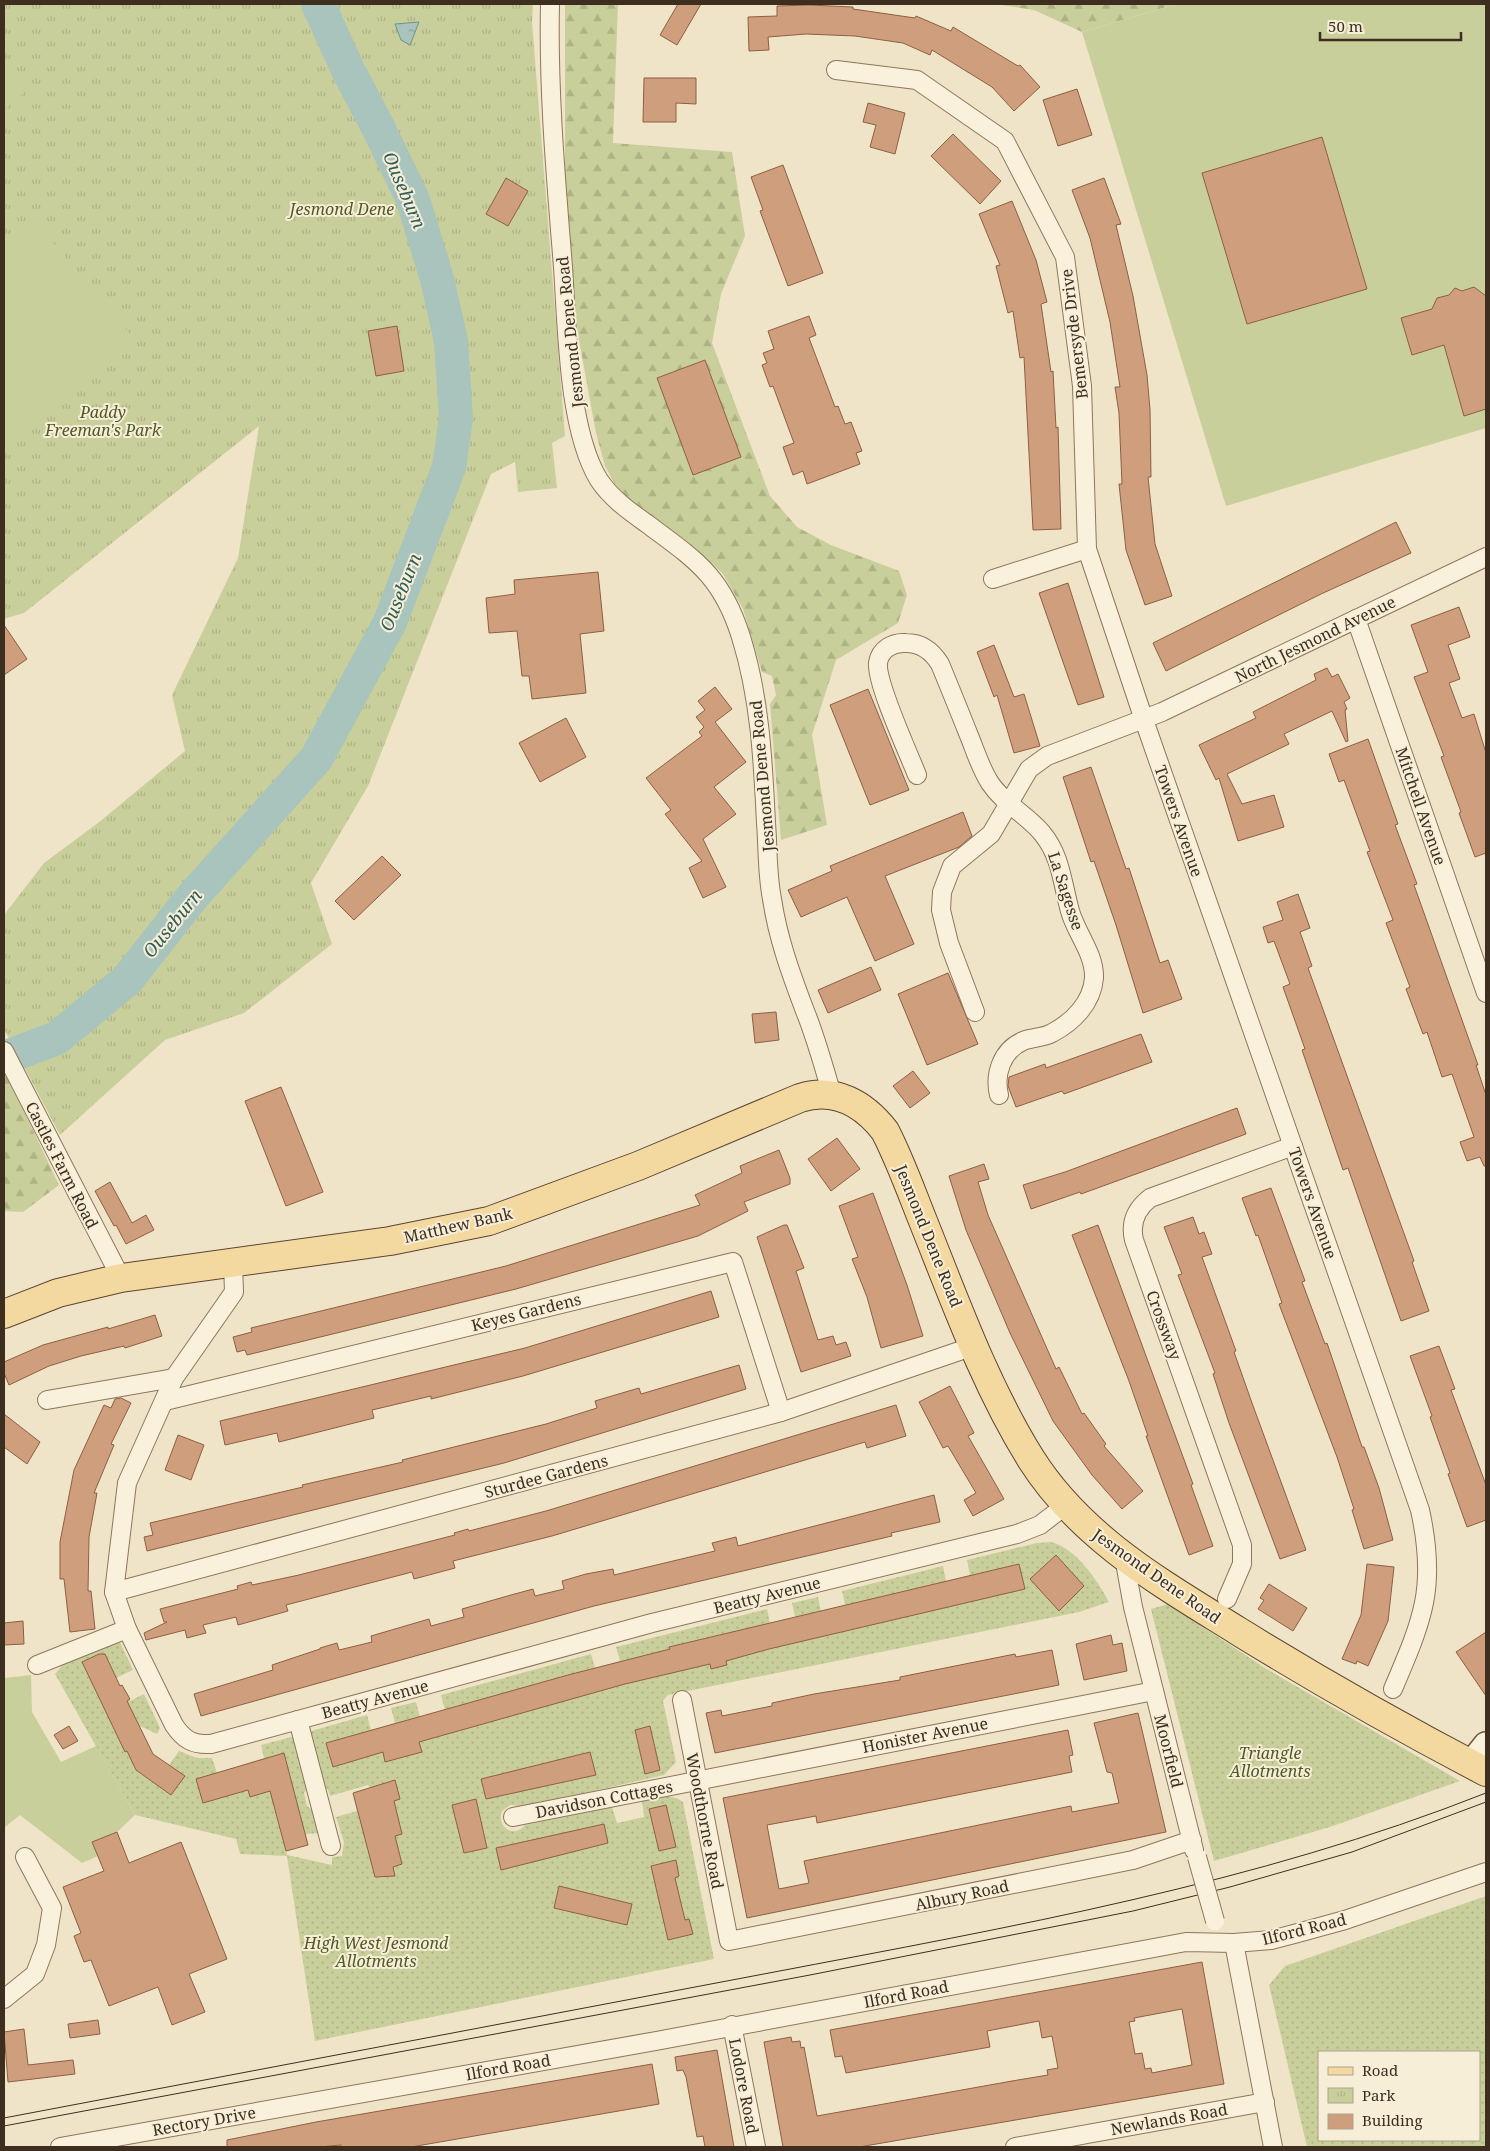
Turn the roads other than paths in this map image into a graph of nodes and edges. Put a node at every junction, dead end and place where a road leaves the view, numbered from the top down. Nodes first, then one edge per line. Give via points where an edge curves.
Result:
1 (550, 4) edge
2 (836, 70) dead end
3 (1087, 549) junction
4 (1486, 557) edge
5 (993, 579) dead end
6 (1356, 619) junction
7 (1144, 720) junction
8 (917, 775) dead end
9 (1009, 803) junction
10 (1486, 993) edge
11 (974, 1012) dead end
12 (4, 1051) edge
13 (832, 1095) junction
14 (999, 1095) dead end
15 (885, 1131) joint
16 (1293, 1146) junction
17 (233, 1263) junction
18 (121, 1278) junction
19 (4, 1314) edge
20 (974, 1346) junction
21 (174, 1378) junction
22 (47, 1400) dead end
23 (165, 1401) junction
24 (781, 1412) junction
25 (1066, 1505) junction
26 (1124, 1557) junction
27 (114, 1592) junction
28 (1227, 1599) dead end
29 (127, 1629) junction
30 (38, 1665) dead end
31 (1393, 1689) dead end
32 (1154, 1690) junction
33 (682, 1700) dead end
34 (298, 1720) junction
35 (1481, 1760) edge
36 (696, 1780) junction
37 (513, 1817) dead end
38 (1192, 1840) junction
39 (331, 1846) dead end
40 (25, 1857) dead end
41 (1486, 1872) edge
42 (729, 1941) joint
43 (1228, 1943) junction
44 (4, 1999) edge
45 (732, 2025) junction
46 (319, 2100) joint
47 (1264, 2102) junction
48 (61, 2147) edge
49 (756, 2147) edge
50 (1014, 2147) edge
51 (1272, 2147) edge

1 - 13 street, Jesmond Dene Road via 556,182 570,371 581,431 590,462 610,494 702,567 719,586 732,611 756,696 776,924
2 - 3 street, Bemersyde Drive via 917,80 1005,141 1065,257 1082,386
3 - 5 street
3 - 7 street, Bemersyde Drive
4 - 6 street, North Jesmond Avenue
6 - 7 street, North Jesmond Avenue
6 - 10 street, Mitchell Avenue
7 - 9 street via 1038,761 1023,776
7 - 16 street, Towers Avenue
8 - 9 street, La Sagesse via 878,672 881,654 896,644 917,644 934,654 984,772
9 - 11 street via 991,834 952,866 942,892 941,910 949,943
9 - 14 street, La Sagesse via 1041,832 1052,847 1070,910 1094,974 1093,988 1077,1014 1052,1034 1025,1040 1006,1055 997,1076
12 - 18 street, Castles Farm Road
13 - 15 main road, Matthew Bank via 865,1109
13 - 17 main road, Matthew Bank via 800,1098 638,1166 489,1221 390,1241
15 - 20 main road, Jesmond Dene Road
16 - 28 street, Crossway via 1150,1198 1139,1209 1132,1224 1134,1240 1242,1545 1242,1564
16 - 31 street, Towers Avenue via 1426,1533 1427,1594 1422,1616
17 - 18 main road, Matthew Bank
17 - 21 street, Beatty Avenue via 234,1292
18 - 19 main road, Matthew Bank via 58,1293
20 - 24 street, Sturdee Gardens
20 - 25 main road, Jesmond Dene Road via 1032,1460
21 - 22 street
21 - 23 street, Beatty Avenue
23 - 24 street, Keyes Gardens via 733,1262
23 - 27 street, Beatty Avenue via 127,1483
24 - 27 street, Sturdee Gardens
25 - 26 main road, Jesmond Dene Road via 1090,1530
25 - 34 street, Beatty Avenue via 1040,1525 1016,1534 652,1623
26 - 32 street, Moorfield
26 - 35 main road, Jesmond Dene Road via 1312,1676
27 - 29 street, Beatty Avenue
29 - 30 street
29 - 34 street, Beatty Avenue via 174,1726 183,1738 197,1745 211,1744
32 - 36 street, Honister Avenue
32 - 38 street, Moorfield
33 - 36 street, Woodthorne Road
34 - 39 street
36 - 37 street, Davidson Cottages
36 - 42 street, Woodthorne Road
38 - 42 street, Albury Road via 1133,1860
38 - 43 street, Moorfield, bridge via 1215,1921
40 - 44 street via 52,1908 46,1945 35,1974
41 - 43 street, Ilford Road via 1345,1920 1271,1940
43 - 45 street, Ilford Road via 1186,1942
43 - 47 street, Moorfield
45 - 46 street, Ilford Road
45 - 49 street, Lodore Road
46 - 48 street, Rectory Drive
47 - 50 street, Newlands Road
47 - 51 street, Moorfield

